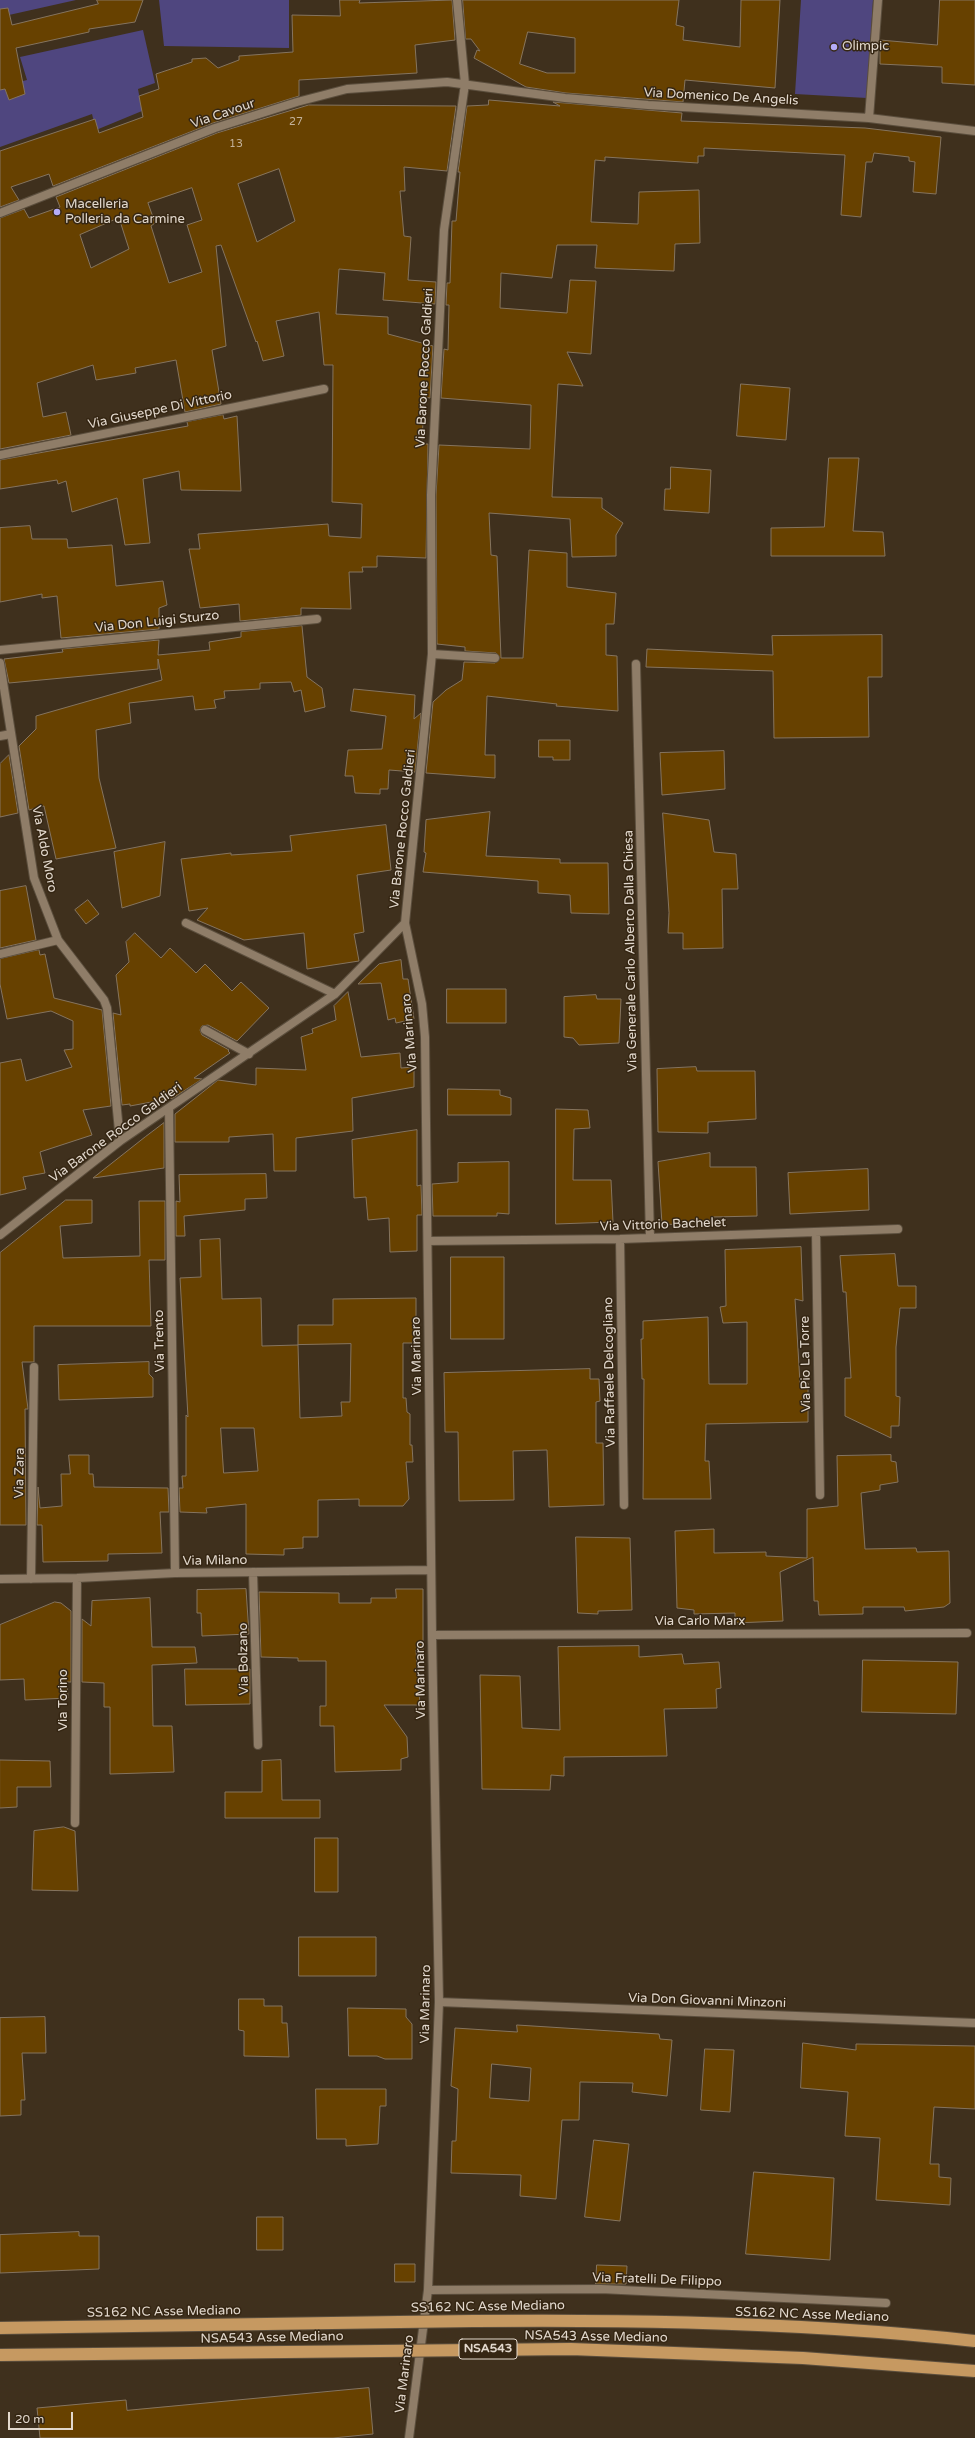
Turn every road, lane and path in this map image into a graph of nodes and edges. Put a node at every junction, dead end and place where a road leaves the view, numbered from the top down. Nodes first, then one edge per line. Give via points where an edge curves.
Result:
1 (457, 0) edge
2 (878, 0) edge
3 (465, 84) junction
4 (870, 118) junction
5 (975, 131) edge
6 (0, 213) edge
7 (324, 389) dead end
8 (0, 455) edge
9 (316, 619) dead end
10 (0, 650) edge
11 (432, 654) junction
12 (495, 658) dead end
13 (0, 663) edge
14 (636, 664) dead end
15 (11, 734) junction
16 (0, 736) edge
17 (186, 923) dead end
18 (405, 923) junction
19 (58, 940) junction
20 (0, 954) edge
21 (335, 994) junction
22 (205, 1030) dead end
23 (249, 1054) junction
24 (169, 1108) junction
25 (120, 1141) junction
26 (898, 1229) dead end
27 (816, 1233) junction
28 (0, 1235) edge
29 (650, 1238) junction
30 (620, 1239) junction
31 (428, 1241) junction
32 (34, 1367) dead end
33 (820, 1495) dead end
34 (624, 1506) dead end
35 (431, 1570) junction
36 (253, 1572) junction
37 (175, 1573) junction
38 (0, 1578) edge
39 (76, 1578) junction
40 (31, 1579) junction
41 (967, 1633) dead end
42 (432, 1635) junction
43 (258, 1745) dead end
44 (75, 1823) dead end
45 (439, 2002) junction
46 (975, 2023) edge
47 (428, 2290) junction
48 (886, 2303) dead end
49 (0, 2328) edge
50 (975, 2341) edge
51 (0, 2355) edge
52 (975, 2372) edge
53 (409, 2438) edge

1 - 3 street, Via Barone Rocco Galdieri
2 - 4 street
3 - 4 street, Via Domenico De Angelis via 565,98 648,105
3 - 6 street, Via Cavour via 447,82 347,89 297,102 215,128
3 - 11 street, Via Barone Rocco Galdieri via 444,230 431,495
4 - 5 street, Via Domenico De Angelis
7 - 8 street, Via Giuseppe Di Vittorio
9 - 10 street, Via Don Luigi Sturzo
11 - 12 street
11 - 18 street, Via Barone Rocco Galdieri
13 - 15 street, Via Aldo Moro
14 - 29 street, Via Generale Carlo Alberto Dalla Chiesa
15 - 16 street
15 - 19 street, Via Aldo Moro via 34,878
17 - 21 street
18 - 21 street, Via Barone Rocco Galdieri
18 - 31 street, Via Marinaro via 425,1037
19 - 20 street
19 - 25 street, Via Aldo Moro via 94,986 107,1008
21 - 23 street, Via Barone Rocco Galdieri
22 - 23 street
23 - 24 street, Via Barone Rocco Galdieri
24 - 25 street, Via Barone Rocco Galdieri
24 - 37 street, Via Trento
25 - 28 street, Via Barone Rocco Galdieri
26 - 27 street, Via Vittorio Bachelet
27 - 29 street, Via Vittorio Bachelet
27 - 33 street, Via Pio La Torre
29 - 30 street, Via Vittorio Bachelet
30 - 31 street, Via Vittorio Bachelet
30 - 34 street, Via Raffaele Delcogliano
31 - 35 street, Via Marinaro
32 - 40 street, Via Zara
35 - 36 street, Via Milano
35 - 42 street, Via Marinaro
36 - 37 street, Via Milano
36 - 43 street, Via Bolzano
37 - 39 street, Via Milano
38 - 40 street, Via Milano
39 - 40 street, Via Milano
39 - 44 street, Via Torino
41 - 42 street, Via Carlo Marx
42 - 45 street, Via Marinaro
45 - 46 street, Via Don Giovanni Minzoni
45 - 47 street, Via Marinaro
47 - 48 street, Via Fratelli De Filippo via 601,2289
47 - 53 street, Via Marinaro
49 - 50 highway, SS162 NC Asse Mediano, bridge via 568,2320 878,2330
51 - 52 highway, NSA543 Asse Mediano / NSA543, bridge via 571,2348 803,2358

